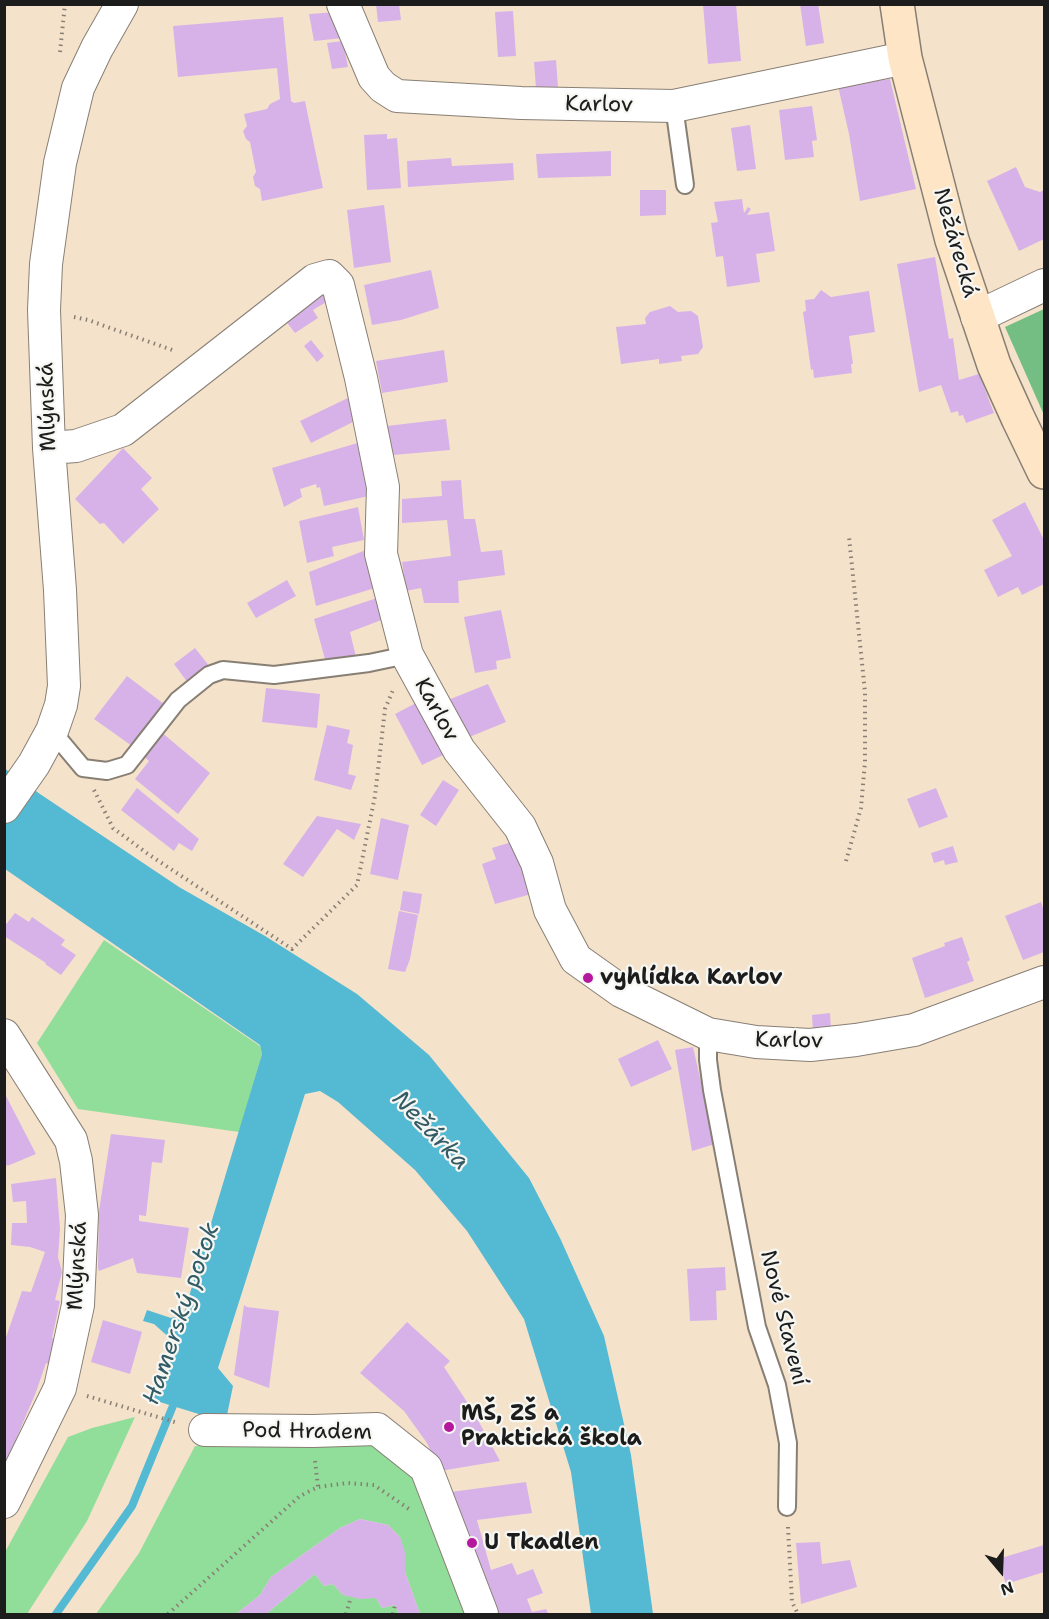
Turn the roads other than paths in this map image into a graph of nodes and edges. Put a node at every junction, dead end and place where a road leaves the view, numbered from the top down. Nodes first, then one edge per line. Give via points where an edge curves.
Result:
1 (122, 4) edge
2 (343, 4) edge
3 (897, 4) edge
4 (905, 58) junction
5 (674, 106) junction
6 (685, 185) dead end
7 (1044, 285) edge
8 (976, 317) junction
9 (49, 448) junction
10 (1044, 472) edge
11 (407, 655) junction
12 (52, 731) junction
13 (4, 807) edge
14 (1044, 982) edge
15 (708, 1034) junction
16 (4, 1035) edge
17 (205, 1430) road end
18 (4, 1502) edge
19 (787, 1507) road end
20 (482, 1614) edge

1 - 9 street, Mlýnská via 78,88 60,163 44,310
2 - 5 street, Karlov via 374,77 397,96 521,104
3 - 4 street, Nežárecká
4 - 5 street, Karlov
4 - 8 street, Nežárecká
5 - 6 lane
7 - 8 street
8 - 10 street, Nežárecká
9 - 11 street, Karlov via 76,446 123,430 315,280 328,276 338,285 361,378 383,487 381,554
9 - 12 street, Mlýnská via 64,686
11 - 12 lane via 274,675 223,670 209,675 178,700 127,765 107,771 83,768
11 - 15 street, Karlov via 459,750 520,827 537,863 550,910 576,958 621,991
12 - 13 street, Mlýnská
14 - 15 street, Karlov via 914,1030 856,1040 810,1045
15 - 19 lane, Nové Stavení via 712,1090 757,1327 777,1385 788,1443
16 - 18 street, Mlýnská via 70,1140 82,1215 78,1305 60,1388
17 - 20 street, Pod Hradem via 377,1429 426,1468

